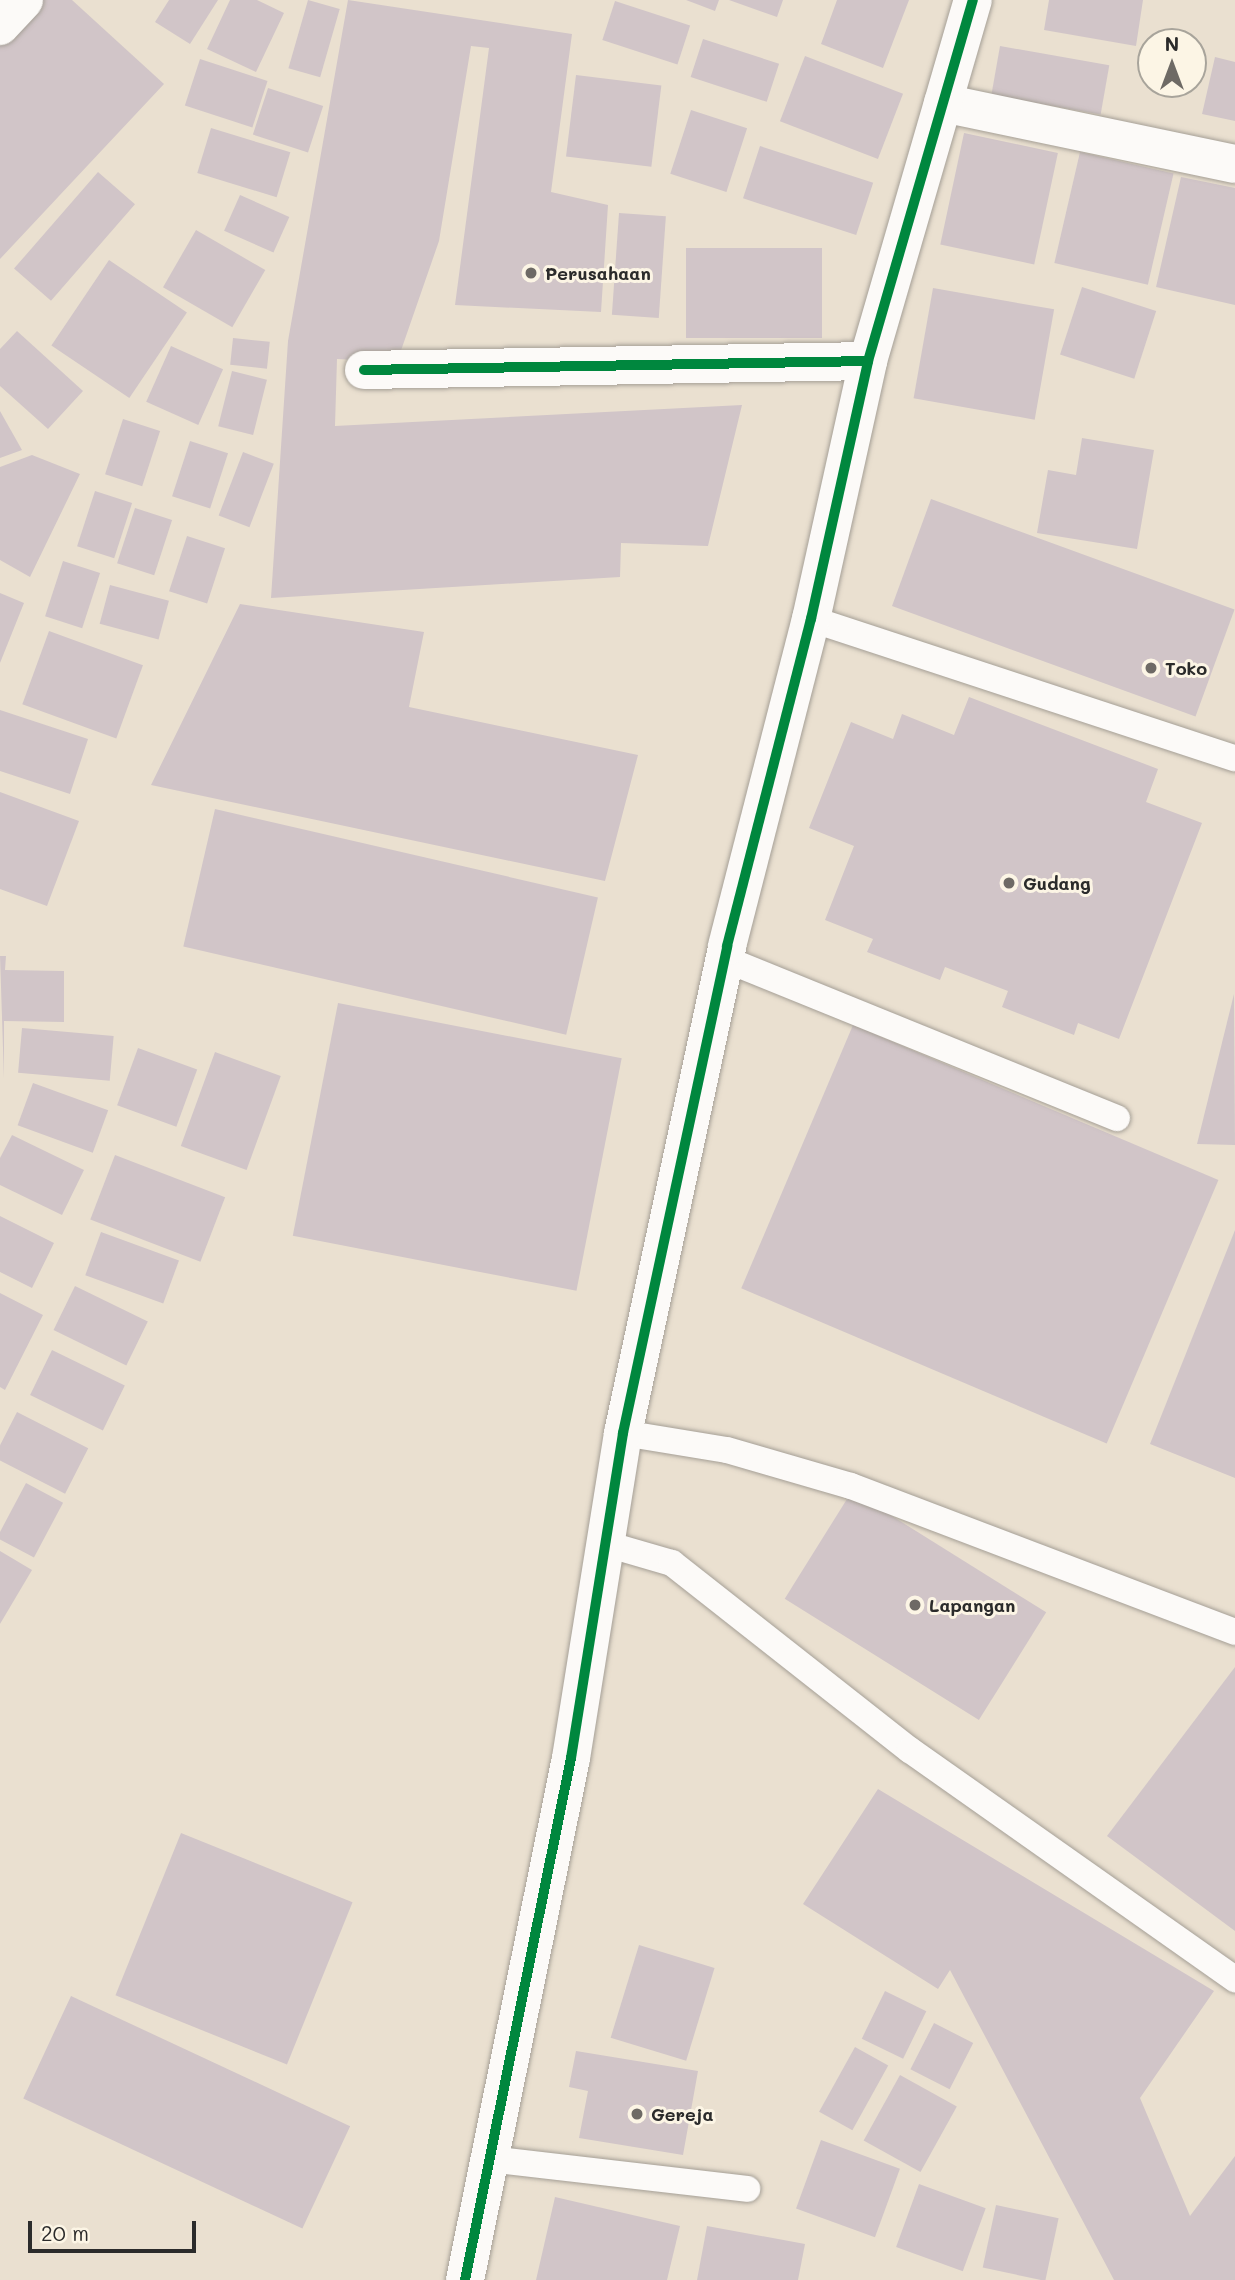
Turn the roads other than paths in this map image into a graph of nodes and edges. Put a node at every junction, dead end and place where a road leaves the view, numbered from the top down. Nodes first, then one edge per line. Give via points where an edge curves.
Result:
1 (24, 0) edge
2 (972, 0) edge
3 (0, 26) edge
4 (943, 103) junction
5 (1235, 164) edge
6 (868, 361) junction
7 (364, 370) dead end
8 (811, 619) junction
9 (1235, 758) edge
10 (725, 960) junction
11 (1117, 1118) dead end
12 (623, 1433) junction
13 (603, 1543) junction
14 (1235, 1632) edge
15 (1235, 1979) edge
16 (489, 2159) junction
17 (747, 2189) dead end
18 (465, 2280) edge

1 - 3 street
2 - 4 street
4 - 5 street
4 - 6 street
6 - 7 street
6 - 8 street
8 - 9 lane
8 - 10 street
10 - 11 lane
10 - 12 street
12 - 13 street
12 - 14 lane via 727,1450 852,1486
13 - 15 lane via 672,1563 910,1750
13 - 16 street via 571,1758
16 - 17 lane
16 - 18 street

